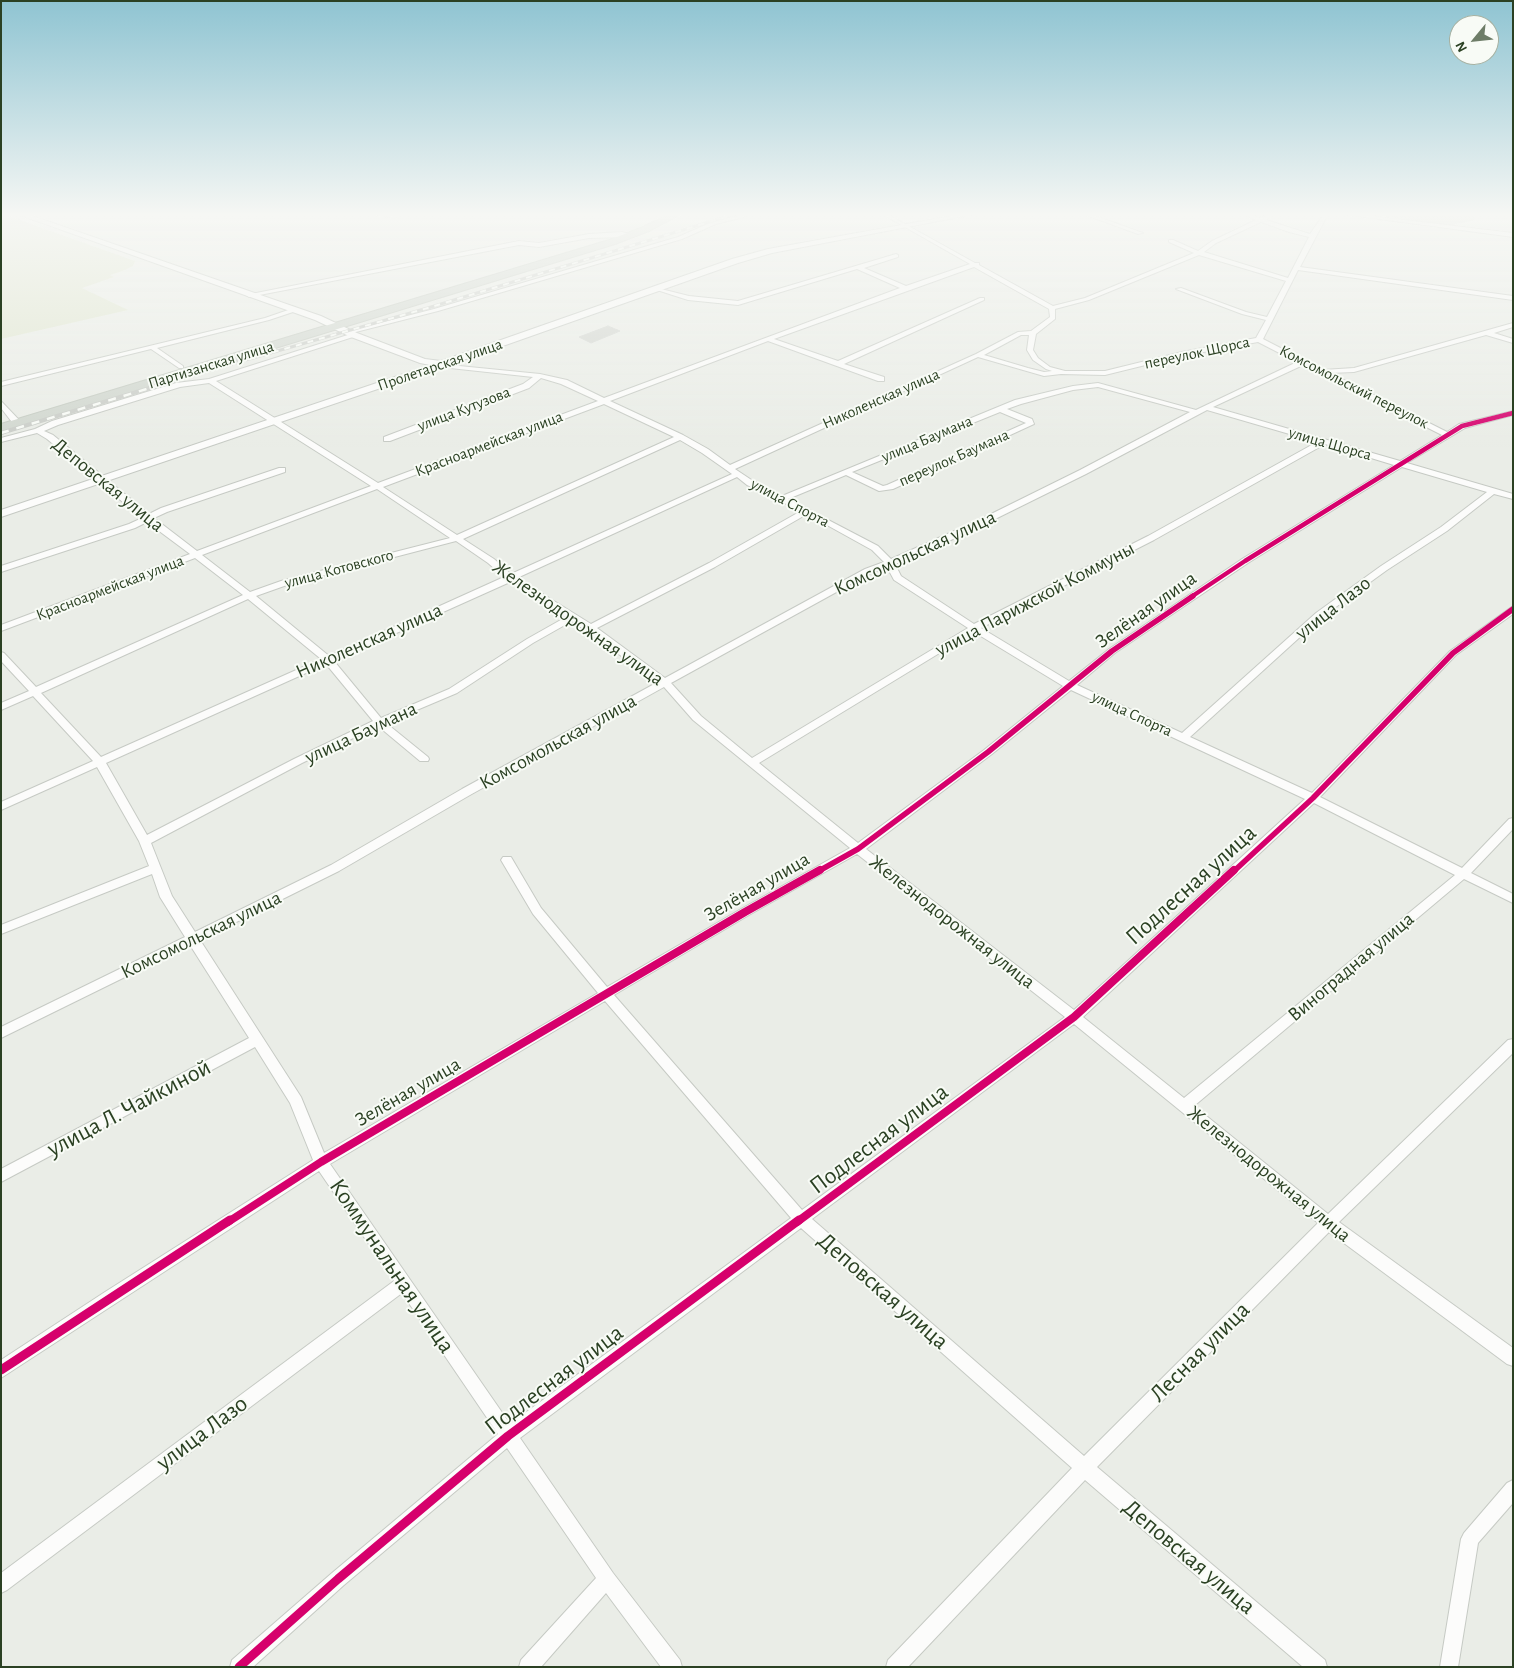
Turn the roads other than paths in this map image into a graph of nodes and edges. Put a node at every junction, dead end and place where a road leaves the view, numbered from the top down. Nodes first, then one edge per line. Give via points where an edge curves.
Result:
1 (240, 292) edge
2 (265, 292) edge
3 (449, 292) edge
4 (498, 292) edge
5 (650, 292) edge
6 (667, 292) edge
7 (775, 292) edge
8 (896, 292) edge
9 (1024, 292) edge
10 (1104, 292) edge
11 (1187, 292) edge
12 (1283, 292) edge
13 (1468, 292) edge
14 (249, 295) junction
15 (1513, 298) edge
16 (982, 300) dead end
17 (1052, 308) junction
18 (294, 310) junction
19 (1268, 319) junction
20 (1513, 325) edge
21 (337, 327) junction
22 (1488, 333) junction
23 (351, 334) junction
24 (1033, 334) junction
25 (768, 339) junction
26 (1259, 340) junction
27 (1513, 342) edge
28 (153, 348) junction
29 (978, 355) junction
30 (1304, 362) junction
31 (838, 364) junction
32 (441, 365) junction
33 (181, 367) dead end
34 (1321, 371) junction
35 (1065, 373) junction
36 (540, 376) junction
37 (881, 379) dead end
38 (210, 381) junction
39 (1, 384) edge
40 (1073, 388) joint
41 (605, 400) junction
42 (1, 403) edge
43 (1000, 409) junction
44 (1201, 410) junction
45 (1513, 413) edge
46 (276, 421) junction
47 (18, 424) junction
48 (1, 428) edge
49 (38, 431) junction
50 (1448, 435) junction
51 (680, 437) junction
52 (387, 439) dead end
53 (1, 440) edge
54 (1323, 442) junction
55 (1400, 464) junction
56 (282, 470) dead end
57 (733, 471) junction
58 (847, 473) junction
59 (101, 480) junction
60 (377, 486) junction
61 (1493, 491) junction
62 (1513, 497) edge
63 (783, 498) junction
64 (807, 511) junction
65 (1, 514) edge
66 (148, 518) junction
67 (455, 538) junction
68 (196, 555) junction
69 (890, 563) junction
70 (1, 569) edge
71 (510, 578) junction
72 (248, 595) junction
73 (1513, 609) edge
74 (572, 617) junction
75 (1, 628) edge
76 (591, 628) junction
77 (974, 628) junction
78 (1, 655) edge
79 (327, 660) junction
80 (665, 683) junction
81 (1071, 686) junction
82 (35, 692) junction
83 (1, 707) edge
84 (379, 722) junction
85 (1184, 738) junction
86 (424, 759) dead end
87 (100, 762) junction
88 (751, 763) junction
89 (1313, 798) junction
90 (1, 806) edge
91 (1513, 822) edge
92 (145, 842) junction
93 (858, 849) junction
94 (507, 860) dead end
95 (156, 868) junction
96 (1463, 874) junction
97 (1513, 899) edge
98 (1, 930) edge
99 (194, 939) junction
100 (606, 994) junction
101 (1074, 1017) junction
102 (1, 1033) edge
103 (257, 1040) junction
104 (1513, 1044) edge
105 (1184, 1106) junction
106 (322, 1162) junction
107 (1, 1176) edge
108 (802, 1220) junction
109 (1328, 1223) junction
110 (404, 1282) junction
111 (1513, 1358) edge
112 (1, 1370) edge
113 (508, 1436) junction
114 (1084, 1468) junction
115 (1513, 1489) edge
116 (607, 1579) junction
117 (1, 1584) edge
118 (239, 1667) edge
119 (528, 1667) edge
120 (673, 1667) edge
121 (894, 1667) edge
122 (1318, 1667) edge
123 (1449, 1667) edge

1 - 14 street, улица Спорта
2 - 14 street
3 - 21 main road, Партизанская улица
4 - 23 street, Партизанская улица
5 - 32 street, Пролетарская улица
6 - 7 street via 688,298 738,303
8 - 25 street, Красноармейская улица
9 - 17 street
10 - 17 street
11 - 19 street, Комсомольский переулок
12 - 19 street, переулок Щорса
13 - 15 street
14 - 18 street, улица Спорта
16 - 31 street
17 - 24 street via 1053,318
18 - 21 street, улица Спорта
18 - 28 street
19 - 26 street, переулок Щорса
20 - 22 street
21 - 23 street, улица Спорта
21 - 47 main road, Партизанская улица
22 - 27 street
22 - 34 street via 1354,370
23 - 32 street, улица Спорта
23 - 38 street, Партизанская улица
24 - 29 street, Николенская улица via 1020,333
24 - 35 street via 1030,350 1035,359 1048,368
25 - 31 street
25 - 41 street, Красноармейская улица
26 - 30 street, Комсомольский переулок
26 - 35 street, переулок Щорса via 1105,373
28 - 33 street
28 - 39 street
29 - 35 street via 1044,374
29 - 57 street, Николенская улица
30 - 34 street, Комсомольский переулок
30 - 44 street, Комсомольская улица
31 - 37 street
32 - 36 street, улица Спорта
32 - 46 street, Пролетарская улица
34 - 50 street, Комсомольский переулок
36 - 41 street, улица Спорта via 564,382
36 - 52 street, улица Кутузова via 526,386
38 - 46 street, Железнодорожная улица
38 - 49 street, Партизанская улица via 179,385
40 - 43 street, улица Баумана
40 - 44 street, улица Щорса via 1098,385
41 - 51 street, улица Спорта
41 - 60 street, Красноармейская улица
42 - 47 street
43 - 58 street, улица Баумана
43 - 58 street, переулок Баумана via 1030,424 890,487 882,489
44 - 54 street, улица Щорса
44 - 69 street, Комсомольская улица via 1058,485
45 - 50 street, Зелёная улица via 1462,426
46 - 59 street, Пролетарская улица
46 - 60 street, Железнодорожная улица
47 - 48 main road, Партизанская улица
49 - 53 street, Партизанская улица
49 - 59 street, Деповская улица via 50,437
50 - 55 street, Зелёная улица
51 - 57 street, улица Спорта
51 - 67 street, улица Котовского
54 - 55 street, улица Щорса
54 - 77 street, улица Парижской Коммуны via 1151,538
55 - 61 street, улица Щорса
55 - 81 street, Зелёная улица via 1237,566 1112,651
56 - 66 street
57 - 63 street, улица Спорта
57 - 71 street, Николенская улица
58 - 63 street, улица Баумана
59 - 65 street, Пролетарская улица
59 - 66 street, Деповская улица
60 - 67 street, Железнодорожная улица
60 - 68 street, Красноармейская улица
61 - 62 street, улица Щорса
61 - 85 street, улица Лазо via 1444,530 1319,615
63 - 64 street, улица Спорта
64 - 69 street, улица Спорта via 875,548
64 - 76 street
66 - 68 street, Деповская улица
66 - 70 street
67 - 71 street, Железнодорожная улица via 492,561
67 - 72 street, улица Котовского
68 - 72 street, Деповская улица
68 - 75 street, Красноармейская улица
69 - 77 street, улица Спорта via 897,578
69 - 80 street, Комсомольская улица via 868,571
71 - 74 street, Железнодорожная улица
71 - 79 street, Николенская улица
72 - 79 street, Деповская улица
72 - 82 street, улица Котовского
73 - 89 street, Подлесная улица via 1453,653
74 - 76 street, Железнодорожная улица
74 - 84 street, улица Баумана via 453,692
76 - 80 street, Железнодорожная улица
77 - 81 street, улица Спорта
77 - 88 street, улица Парижской Коммуны
78 - 82 street, Коммунальная улица
79 - 84 street, Деповская улица
79 - 87 street, Николенская улица
80 - 88 street, Железнодорожная улица via 697,718
80 - 99 street, Комсомольская улица via 335,868
81 - 85 street, улица Спорта
81 - 93 street, Зелёная улица
82 - 83 street, улица Котовского
82 - 87 street, Коммунальная улица
84 - 86 street, Деповская улица
84 - 92 street, улица Баумана
85 - 89 street, улица Спорта
87 - 90 street, Николенская улица
87 - 92 street, Коммунальная улица
88 - 93 street, Железнодорожная улица
89 - 96 street, улица Спорта
89 - 101 street, Подлесная улица
91 - 96 street, Виноградная улица
92 - 95 street, Коммунальная улица
93 - 100 street, Зелёная улица
93 - 101 street, Железнодорожная улица
94 - 100 street, Деповская улица via 537,911
95 - 98 street
95 - 99 street, Коммунальная улица via 166,897
96 - 97 street, улица Спорта
96 - 105 street, Виноградная улица
99 - 102 street, Комсомольская улица
99 - 103 street, Коммунальная улица
100 - 106 street, Зелёная улица
100 - 108 street, Деповская улица
101 - 105 street, Железнодорожная улица
101 - 108 street, Подлесная улица
103 - 106 street, Коммунальная улица via 296,1101
103 - 107 street, улица Л. Чайкиной
104 - 109 street, Лесная улица
105 - 109 street, Железнодорожная улица
106 - 110 street, Коммунальная улица
106 - 112 street, Зелёная улица
108 - 113 street, Подлесная улица
108 - 114 street, Деповская улица
109 - 111 street, Железнодорожная улица
109 - 114 street, Лесная улица
110 - 113 street, Коммунальная улица
110 - 117 street, улица Лазо
113 - 116 street, Коммунальная улица
113 - 118 street, Подлесная улица
114 - 121 street, Лесная улица
114 - 122 street, Деповская улица
115 - 123 street via 1470,1539
116 - 119 street
116 - 120 street, Коммунальная улица

